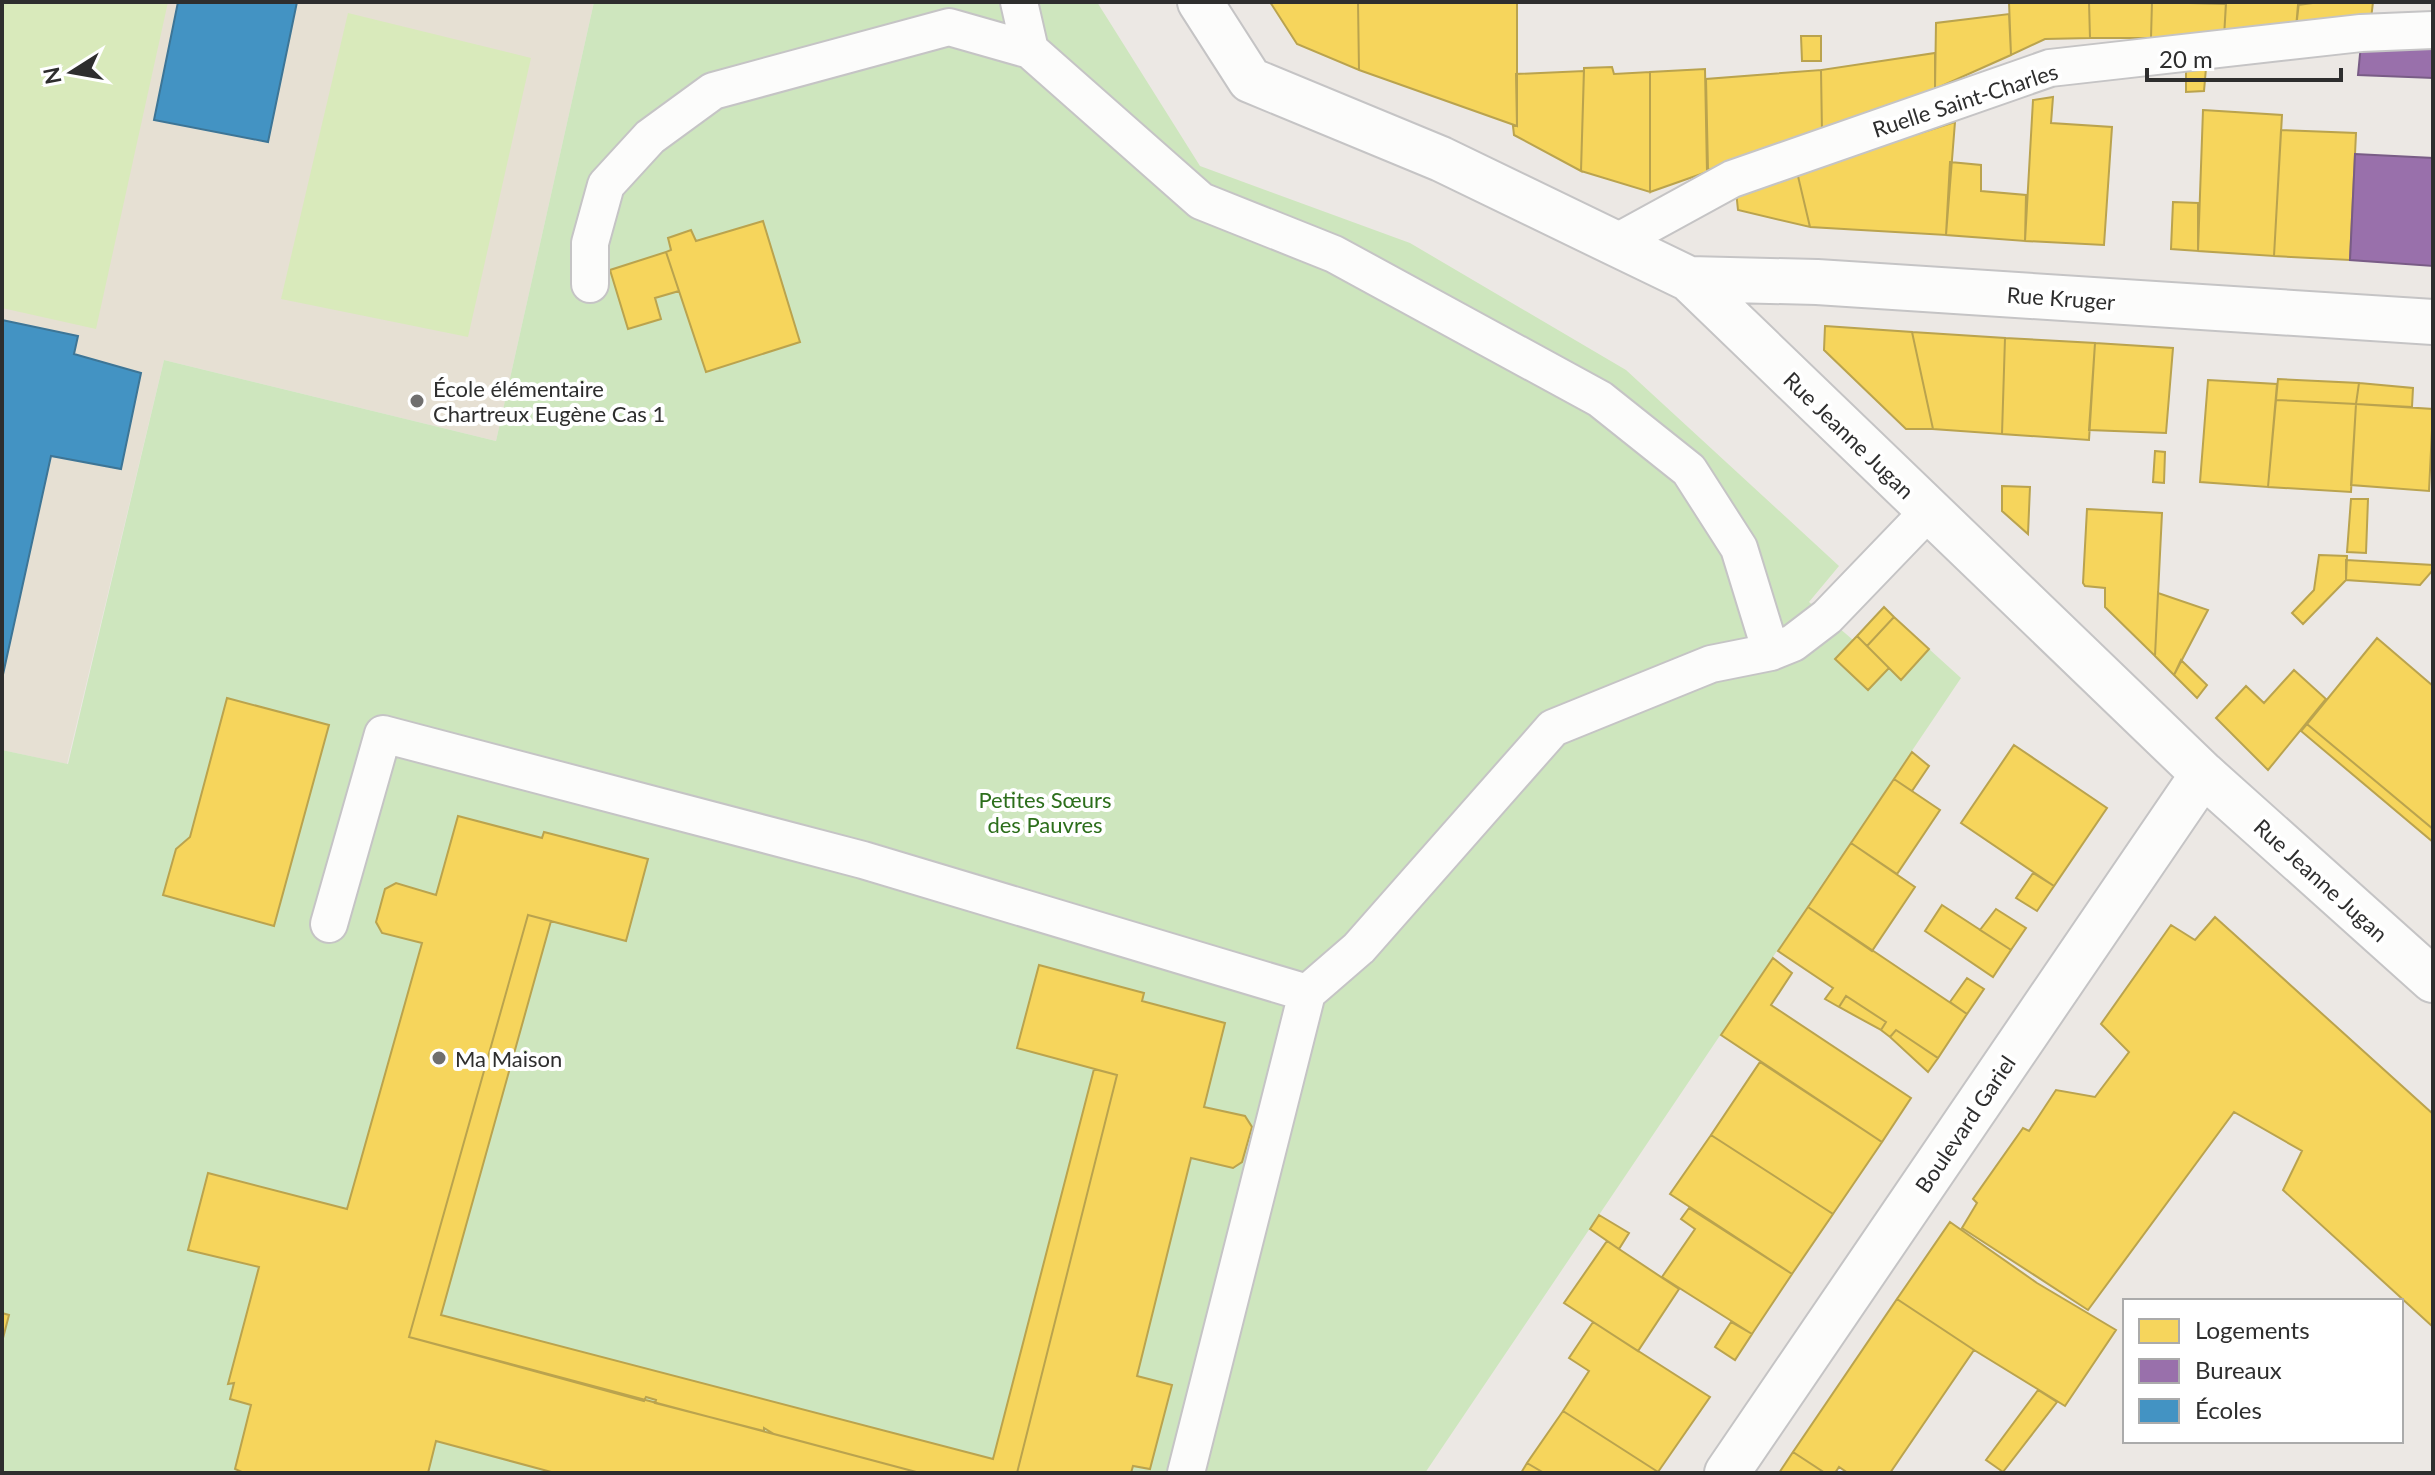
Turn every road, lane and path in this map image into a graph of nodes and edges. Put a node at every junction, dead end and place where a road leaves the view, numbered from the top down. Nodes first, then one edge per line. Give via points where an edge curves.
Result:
1 (1019, 2) edge
2 (1200, 2) edge
3 (2433, 30) edge
4 (1030, 50) junction
5 (1615, 243) junction
6 (1689, 279) junction
7 (590, 284) dead end
8 (2433, 322) edge
9 (1929, 511) junction
10 (1771, 652) junction
11 (2203, 774) junction
12 (329, 924) dead end
13 (2433, 980) edge
14 (1307, 993) junction
15 (1186, 1473) edge
16 (1727, 1473) edge

1 - 4 lane
2 - 5 street, Rue Jeanne Jugan via 1250,80 1441,159
3 - 5 lane, Ruelle Saint-Charles via 2361,33 2050,68 1732,179
4 - 7 lane via 949,27 713,91 650,137 606,185 590,243
4 - 10 lane via 1201,201 1334,254 1600,399 1689,470 1739,548
5 - 6 street, Rue Jeanne Jugan
6 - 8 street, Rue Kruger via 1817,282
6 - 9 street, Rue Jeanne Jugan
9 - 10 lane via 1827,617 1793,643
9 - 11 street, Rue Jeanne Jugan
10 - 14 lane via 1711,664 1553,728 1359,948
11 - 13 street, Rue Jeanne Jugan
11 - 16 street, Boulevard Gariel
12 - 14 lane via 383,734 863,860
14 - 15 lane

